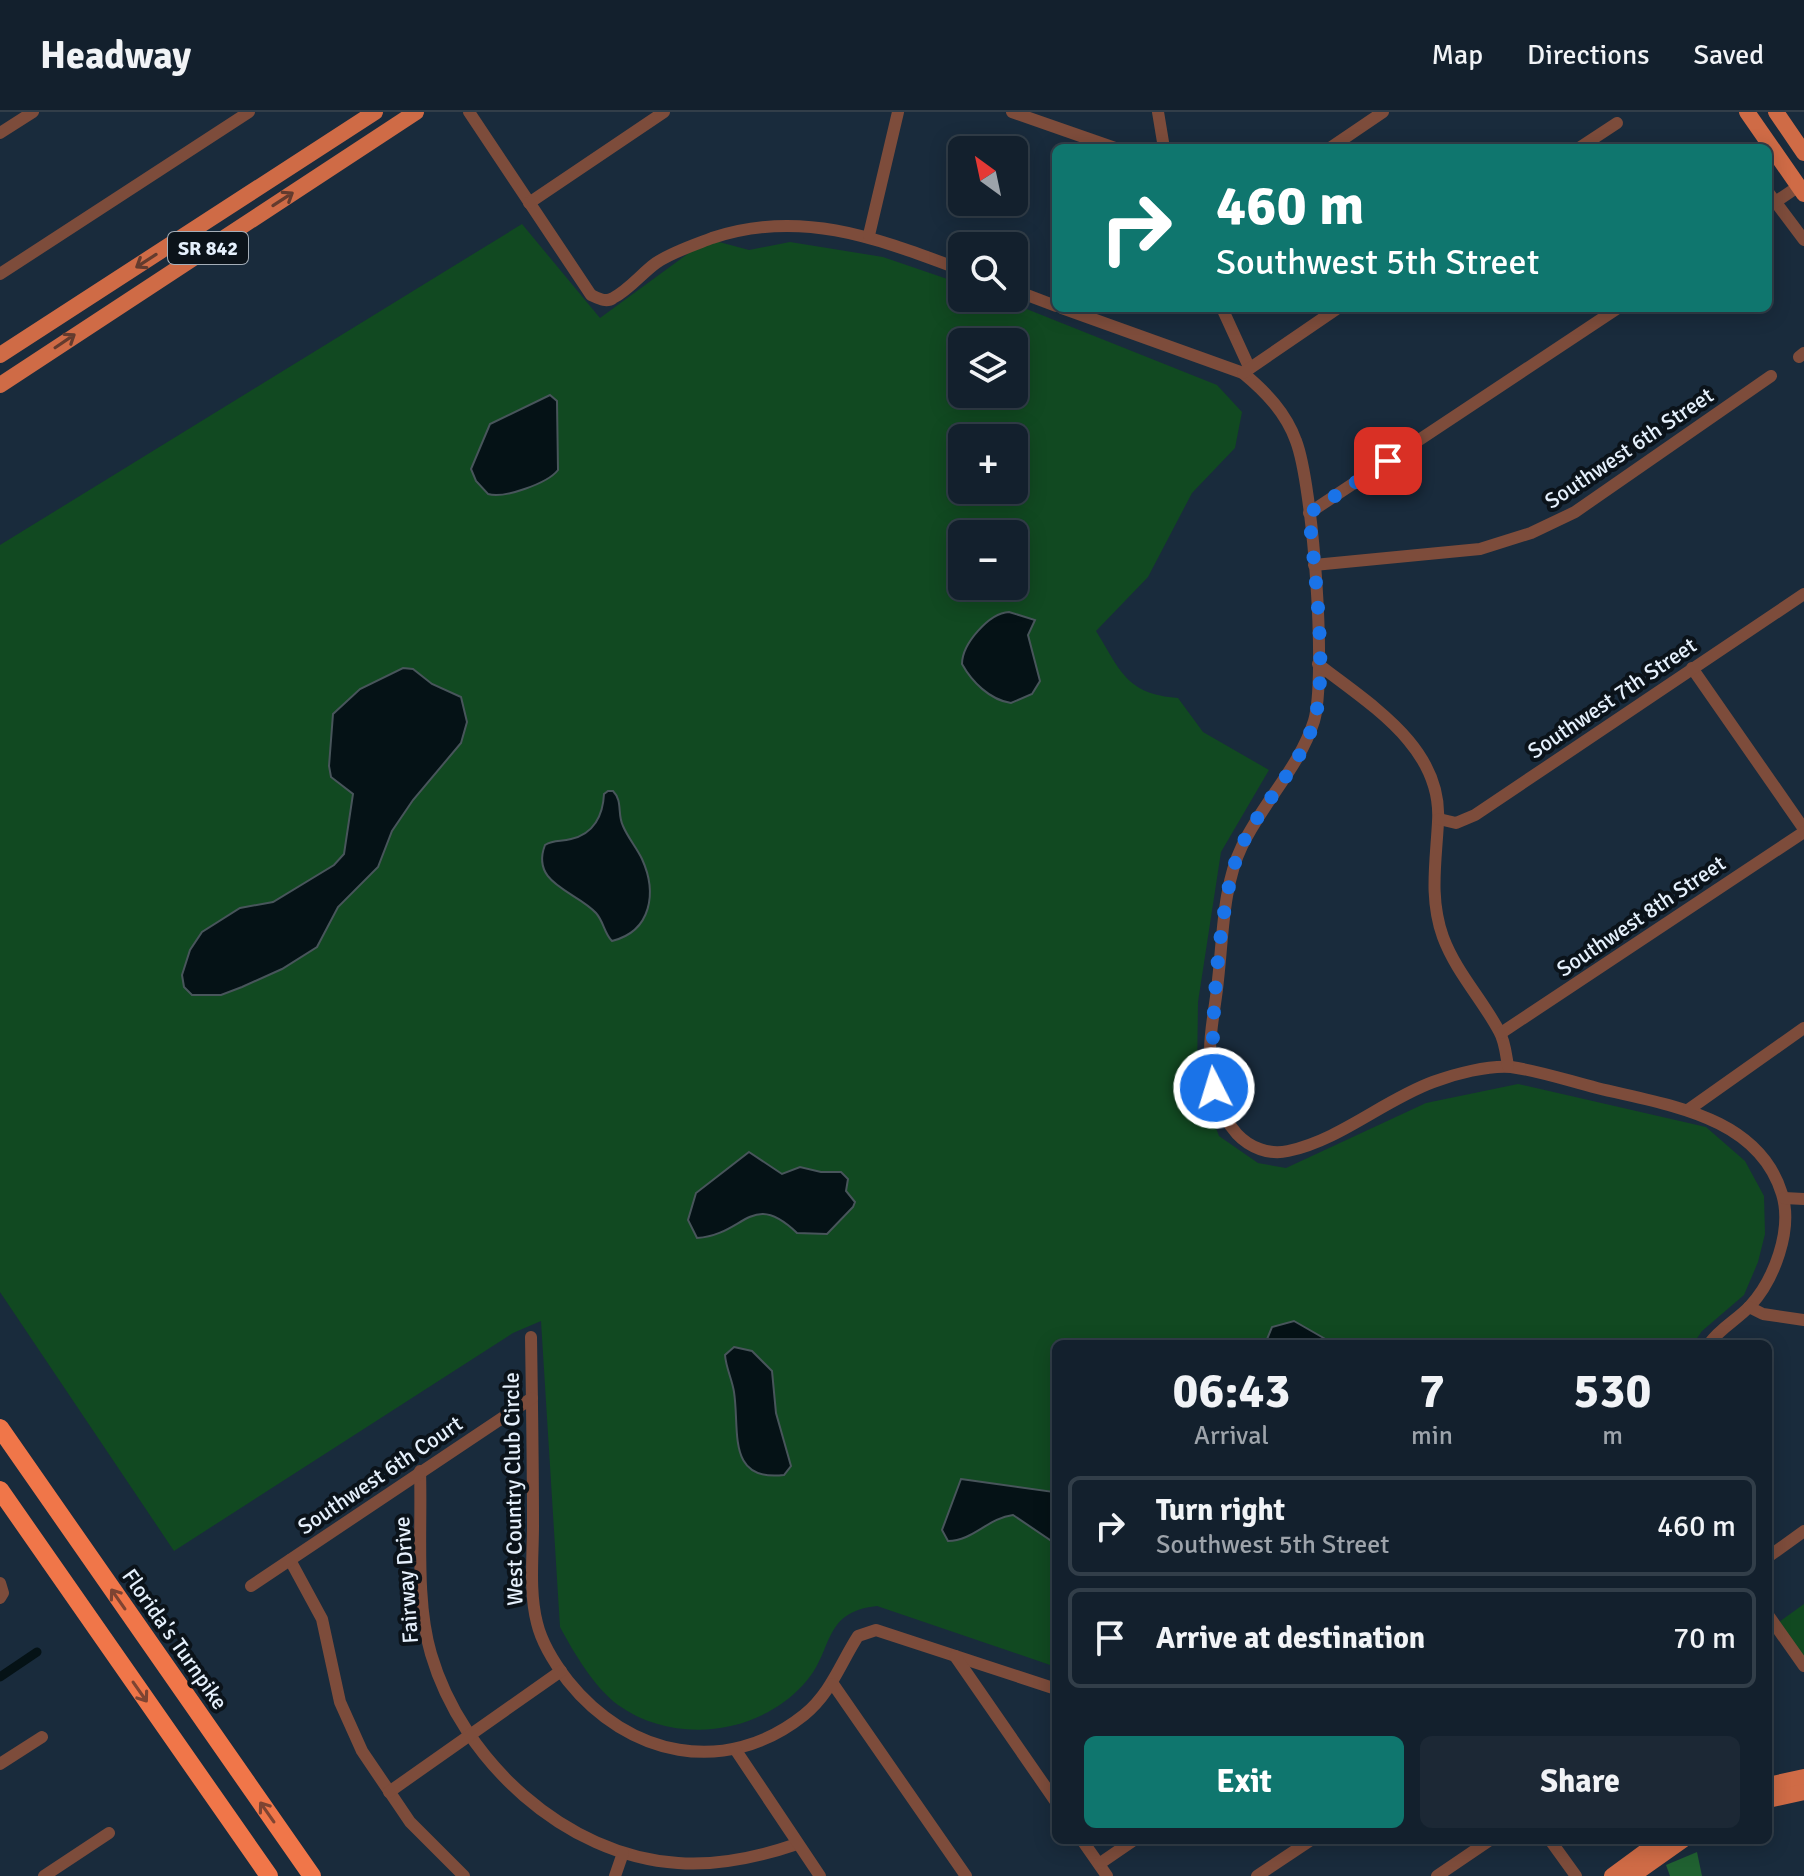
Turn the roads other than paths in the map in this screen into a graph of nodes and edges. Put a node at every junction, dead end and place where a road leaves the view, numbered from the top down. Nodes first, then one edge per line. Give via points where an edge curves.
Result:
1 (33, 112) edge
2 (249, 112) edge
3 (375, 112) edge
4 (416, 112) edge
5 (469, 112) edge
6 (664, 112) edge
7 (898, 112) edge
8 (1012, 112) edge
9 (1158, 112) edge
10 (1383, 112) edge
11 (1747, 112) edge
12 (1776, 112) edge
13 (1617, 123) dead end
14 (0, 133) edge
15 (1104, 144) edge
16 (1163, 144) edge
17 (1336, 144) edge
18 (1585, 144) edge
19 (1769, 144) edge
20 (1772, 148) edge
21 (1804, 153) edge
22 (1801, 190) edge
23 (1772, 200) edge
24 (1772, 201) edge
25 (529, 203) junction
26 (869, 235) junction
27 (1804, 240) edge
28 (948, 265) edge
29 (0, 274) edge
30 (1028, 295) edge
31 (1052, 304) edge
32 (1074, 312) edge
33 (1224, 312) edge
34 (1332, 312) edge
35 (1612, 312) edge
36 (36, 333) junction
37 (2, 350) edge
38 (0, 369) edge
39 (1246, 370) junction
40 (20, 371) junction
41 (1771, 376) dead end
42 (0, 385) edge
43 (1309, 513) junction
44 (1314, 565) junction
45 (1804, 594) edge
46 (1318, 664) junction
47 (1692, 668) junction
48 (1439, 819) junction
49 (1804, 831) edge
50 (1804, 1028) edge
51 (1501, 1033) junction
52 (1508, 1066) junction
53 (1688, 1110) junction
54 (1784, 1198) junction
55 (1804, 1199) edge
56 (1749, 1307) junction
57 (1804, 1320) edge
58 (531, 1337) dead end
59 (1713, 1340) edge
60 (532, 1398) junction
61 (0, 1428) edge
62 (420, 1471) junction
63 (0, 1490) edge
64 (1804, 1531) edge
65 (1772, 1554) edge
66 (290, 1560) junction
67 (251, 1586) dead end
68 (1772, 1621) edge
69 (1804, 1641) edge
70 (1792, 1649) junction
71 (955, 1656) junction
72 (1804, 1666) edge
73 (561, 1671) junction
74 (833, 1684) junction
75 (1052, 1688) edge
76 (471, 1734) junction
77 (42, 1737) dead end
78 (735, 1749) junction
79 (0, 1764) edge
80 (1804, 1777) edge
81 (1772, 1784) edge
82 (389, 1792) junction
83 (1804, 1792) edge
84 (1052, 1796) edge
85 (1772, 1799) edge
86 (109, 1833) dead end
87 (797, 1844) junction
88 (1085, 1844) edge
89 (1128, 1844) edge
90 (1305, 1844) edge
91 (1484, 1844) edge
92 (1553, 1844) edge
93 (1658, 1844) edge
94 (1677, 1844) edge
95 (623, 1853) junction
96 (1099, 1864) junction
97 (1640, 1869) edge
98 (44, 1876) edge
99 (269, 1876) edge
100 (312, 1876) edge
101 (464, 1876) edge
102 (615, 1876) edge
103 (820, 1876) edge
104 (966, 1876) edge
105 (1107, 1876) edge
106 (1257, 1876) edge
107 (1437, 1876) edge
108 (1576, 1876) edge
109 (1612, 1876) edge

1 - 14 street
2 - 29 street
3 -> 36 main road, SR 842
40 -> 4 main road, SR 842
5 - 25 street
6 - 25 street
7 - 26 street
8 - 15 street
9 - 16 street
10 - 17 street
11 - 19 main road
12 - 21 main road
13 - 18 street
20 - 22 main road
22 - 23 street
24 - 27 street
25 - 26 street via 591,295 601,300 612,300 659,261 731,232 821,226
26 - 28 street
30 - 31 street
32 - 39 street
33 - 39 street
34 - 39 street
35 - 43 street
36 - 37 main road, SR 842
36 - 40 main road
37 - 38 main road
39 - 43 street via 1290,429 1303,466
40 - 42 main road, SR 842
41 - 44 street, Southwest 6th Street via 1575,512 1531,533 1480,549
43 - 44 street
44 - 46 street
45 - 47 street, Southwest 7th Street
46 - 48 street via 1420,752 1437,796
46 - 52 street via 1319,695 1306,743 1262,811 1232,871 1210,1051 1222,1113 1239,1136 1263,1151 1287,1151 1433,1082
47 - 48 street, Southwest 7th Street via 1475,815 1456,823
47 - 49 street
48 - 51 street via 1433,900 1443,937
49 - 51 street, Southwest 8th Street
50 - 53 street
51 - 52 street
52 - 53 street
53 - 54 street via 1751,1144
54 - 55 street
54 - 56 street via 1776,1266
56 - 57 street
56 - 59 street
58 - 60 street, West Country Club Circle
60 - 62 street, Southwest 6th Court
60 - 73 street, West Country Club Circle via 534,1602 544,1643
100 -> 61 highway, Florida's Turnpike
62 - 66 street, Southwest 6th Court
62 - 76 street, Fairway Drive via 430,1652
63 -> 99 highway
64 - 65 street
66 - 67 street, Southwest 6th Court
66 - 82 street via 322,1619 340,1702 362,1751
68 - 70 street
69 - 70 street
70 - 72 street
71 - 74 street, West Country Club Circle via 865,1631 853,1643
71 - 75 street, West Country Club Circle
71 - 84 street
73 - 76 street
73 - 78 street, West Country Club Circle via 589,1707 624,1733 666,1748 704,1753
74 - 78 street, West Country Club Circle via 783,1729
74 - 104 street
76 - 82 street
76 - 95 street, Fairway Drive via 492,1764 535,1806
77 - 79 street
78 - 87 street
80 - 81 main road
82 - 101 street via 426,1841
83 - 85 main road
86 - 98 street
87 - 95 street, Fairway Drive via 755,1858 708,1862 677,1863
87 - 103 street
88 - 96 street
89 - 96 street
90 - 106 street
91 - 107 street
92 - 108 street
93 - 97 main road
94 - 97 main road
95 - 102 street
96 - 105 street
97 - 109 main road

